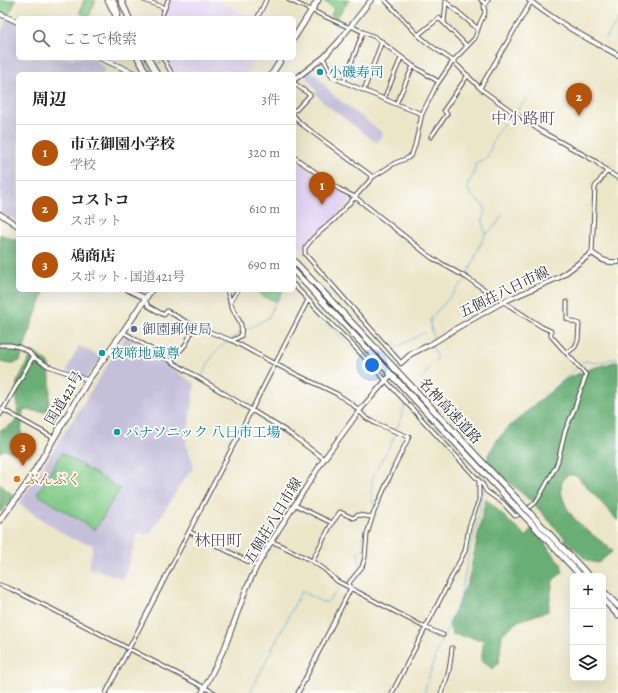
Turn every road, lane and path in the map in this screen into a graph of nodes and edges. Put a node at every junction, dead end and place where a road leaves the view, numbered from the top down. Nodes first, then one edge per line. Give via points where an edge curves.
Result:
1 (108, 0) edge
2 (113, 0) edge
3 (121, 0) edge
4 (144, 0) edge
5 (168, 0) edge
6 (266, 0) edge
7 (289, 0) edge
8 (318, 0) edge
9 (371, 0) edge
10 (385, 0) edge
11 (481, 0) edge
12 (488, 0) edge
13 (446, 1) edge
14 (530, 1) edge
15 (486, 4) junction
16 (165, 8) junction
17 (312, 10) junction
18 (0, 14) edge
19 (116, 16) edge
20 (119, 16) edge
21 (128, 16) edge
22 (162, 16) edge
23 (258, 16) edge
24 (16, 21) edge
25 (444, 23) junction
26 (350, 27) junction
27 (478, 29) junction
28 (363, 32) junction
29 (296, 35) edge
30 (418, 35) junction
31 (382, 41) junction
32 (467, 46) junction
33 (618, 55) edge
34 (323, 58) junction
35 (401, 58) junction
36 (104, 60) edge
37 (139, 60) edge
38 (149, 60) edge
39 (165, 60) edge
40 (281, 60) edge
41 (453, 61) junction
42 (413, 66) junction
43 (132, 72) edge
44 (147, 72) edge
45 (156, 72) edge
46 (171, 72) edge
47 (273, 72) edge
48 (468, 75) junction
49 (296, 80) edge
50 (344, 82) junction
51 (439, 82) junction
52 (296, 84) edge
53 (480, 88) junction
54 (364, 90) junction
55 (384, 99) junction
56 (396, 104) junction
57 (296, 110) edge
58 (422, 114) junction
59 (296, 118) edge
60 (431, 137) dead end
61 (296, 158) edge
62 (607, 171) junction
63 (373, 177) junction
64 (618, 178) edge
65 (355, 198) junction
66 (0, 214) edge
67 (16, 225) edge
68 (592, 253) junction
69 (618, 262) edge
70 (296, 263) edge
71 (296, 273) edge
72 (296, 287) edge
73 (132, 292) edge
74 (150, 292) edge
75 (228, 292) edge
76 (237, 292) edge
77 (145, 298) junction
78 (308, 300) junction
79 (230, 302) junction
80 (503, 302) junction
81 (567, 302) dead end
82 (194, 326) junction
83 (123, 332) junction
84 (233, 340) junction
85 (0, 345) edge
86 (567, 353) junction
87 (33, 357) junction
88 (171, 361) junction
89 (401, 363) joint
90 (275, 364) junction
91 (389, 377) dead end
92 (88, 380) junction
93 (386, 381) junction
94 (2, 409) edge
95 (252, 409) junction
96 (360, 410) junction
97 (0, 415) edge
98 (54, 438) junction
99 (324, 459) junction
100 (479, 481) junction
101 (496, 481) junction
102 (515, 502) junction
103 (295, 505) junction
104 (372, 517) junction
105 (0, 520) edge
106 (332, 523) junction
107 (190, 532) junction
108 (271, 542) junction
109 (312, 562) junction
110 (257, 566) junction
111 (578, 573) edge
112 (586, 573) edge
113 (0, 585) edge
114 (351, 588) junction
115 (606, 594) edge
116 (606, 602) edge
117 (618, 606) edge
118 (618, 615) edge
119 (426, 628) junction
120 (442, 636) dead end
121 (452, 648) dead end
122 (129, 649) junction
123 (205, 688) junction
124 (106, 693) edge
125 (202, 693) edge
126 (215, 693) edge
127 (298, 693) edge
128 (392, 693) edge
129 (441, 693) edge

1 - 19 highway
2 - 20 highway
3 - 21 highway
4 - 16 street
5 - 16 street
6 - 23 street
7 - 17 street
8 - 17 highway
9 - 26 main road
10 - 30 street
11 - 15 street
12 - 15 street
13 - 25 street
13 - 27 street
14 - 33 main road via 557,21
14 - 53 street
15 - 27 street via 486,13
16 - 22 street
17 - 26 street
17 - 29 highway
18 - 24 main road
25 - 30 street via 439,18
25 - 32 street
26 - 28 street
26 - 34 main road
27 - 32 street via 475,38
28 - 31 street
28 - 50 street
30 - 41 street
31 - 35 street
31 - 54 street
32 - 41 street
34 - 49 main road
34 - 50 street via 332,77
35 - 42 street
35 - 55 street
36 - 43 main road
37 - 44 highway
38 - 45 highway
39 - 46 street
40 - 47 highway
41 - 48 street
41 - 51 street
42 - 51 street
42 - 56 street
48 - 53 street
48 - 60 street via 444,110 447,114
50 - 54 street
51 - 58 street
52 - 57 street via 310,95
53 - 62 street via 539,130 595,161
54 - 55 street
55 - 56 street
56 - 58 street
58 - 63 street via 412,154
59 - 63 street
61 - 65 street
62 - 64 street
62 - 68 street via 594,187
63 - 65 street
65 - 80 street via 432,258
65 - 89 street via 336,219 313,238 305,248 305,254
66 - 67 main road
68 - 69 main road via 610,263
68 - 80 main road, 五個荘八日市線 via 560,277
70 - 101 highway, 名神高速道路 via 471,450
71 - 101 highway, 名神高速道路 via 467,455
72 - 78 street
73 - 77 main road
74 - 77 highway, 国道421号
75 - 79 street
76 - 79 street
77 - 82 street via 148,306 164,315 167,311
77 - 83 highway, 国道421号
78 - 90 street
78 - 93 street
79 - 84 street via 242,329 241,336
80 - 86 street via 551,331 551,336
80 - 89 main road, 五個荘八日市線 via 411,354
81 - 86 street via 567,319 579,324 576,347
82 - 84 street
82 - 88 street via 186,344
83 - 88 street
83 - 92 highway, 国道421号
84 - 90 street
85 - 87 street via 19,348 29,352
86 - 100 street via 586,375 565,431 558,461 535,503 515,516 503,503 486,491
87 - 92 street via 48,366
87 - 94 street
88 - 95 street
90 - 95 street
90 - 96 street via 337,394
91 - 93 main road, 五個荘八日市線
92 - 98 highway, 国道421号
93 - 96 main road, 五個荘八日市線
93 - 100 street
94 - 97 street
94 - 98 street
95 - 99 street
95 - 107 street
96 - 99 main road, 五個荘八日市線
96 - 104 street via 366,418 409,437
98 - 105 highway, 国道421号 via 27,484
99 - 103 main road, 五個荘八日市線
100 - 119 street via 479,500 469,528 465,551
101 - 102 highway, 名神高速道路
102 - 111 highway, 名神高速道路, bridge
102 - 112 highway, 名神高速道路, bridge via 540,524
103 - 106 street
103 - 108 main road, 五個荘八日市線
104 - 106 street via 353,518 340,512
104 - 114 street via 365,557 362,567 349,583
106 - 109 street
107 - 110 street
107 - 122 street
108 - 109 street
108 - 110 main road, 五個荘八日市線
109 - 114 street
110 - 123 main road, 五個荘八日市線 via 225,647
113 - 122 street
114 - 119 street
114 - 127 street
115 - 117 highway
116 - 118 highway
119 - 120 street
119 - 128 street
121 - 129 street via 450,669
122 - 123 street
122 - 124 street
123 - 125 main road, 五個荘八日市線
123 - 126 street

